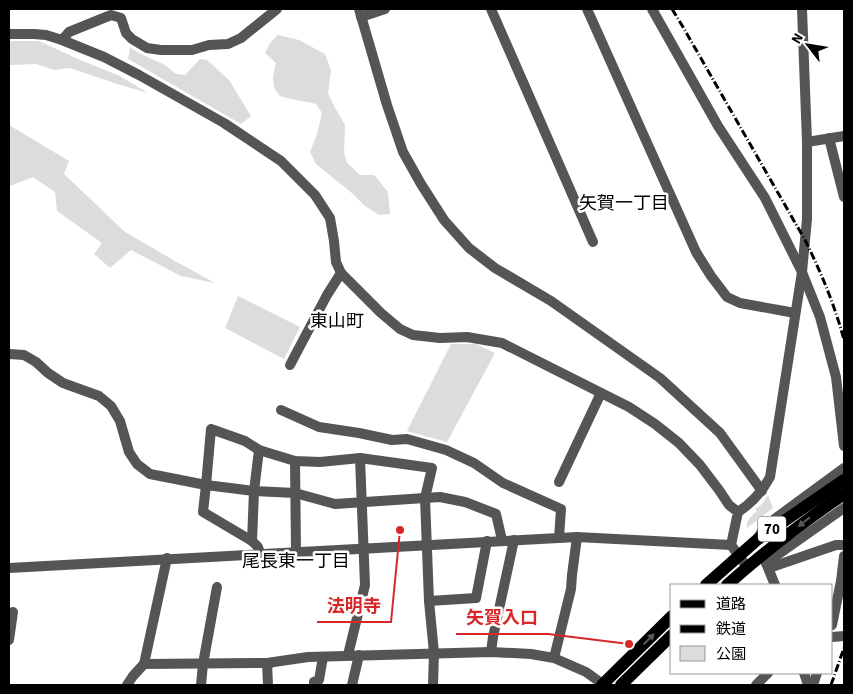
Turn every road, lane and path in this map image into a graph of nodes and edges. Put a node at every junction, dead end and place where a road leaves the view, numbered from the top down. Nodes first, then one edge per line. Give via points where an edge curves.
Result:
1 (277, 9) edge
2 (385, 9) edge
3 (491, 9) edge
4 (588, 9) edge
5 (652, 9) edge
6 (802, 9) edge
7 (360, 13) edge
8 (9, 34) edge
9 (62, 40) junction
10 (844, 136) edge
11 (829, 138) junction
12 (807, 142) junction
13 (844, 197) edge
14 (593, 242) dead end
15 (802, 272) junction
16 (341, 273) junction
17 (795, 312) junction
18 (9, 354) edge
19 (290, 365) dead end
20 (601, 393) junction
21 (281, 410) dead end
22 (844, 446) edge
23 (259, 450) junction
24 (360, 458) junction
25 (295, 461) junction
26 (844, 468) edge
27 (844, 480) edge
28 (560, 482) dead end
29 (206, 485) junction
30 (254, 491) junction
31 (762, 491) junction
32 (295, 493) junction
33 (844, 494) edge
34 (426, 498) junction
35 (362, 503) junction
36 (844, 508) edge
37 (738, 512) junction
38 (577, 537) junction
39 (559, 538) junction
40 (758, 539) junction
41 (502, 540) junction
42 (514, 540) junction
43 (252, 541) junction
44 (487, 541) junction
45 (428, 544) junction
46 (731, 545) junction
47 (844, 545) edge
48 (363, 548) junction
49 (296, 551) junction
50 (260, 553) junction
51 (739, 556) junction
52 (844, 556) edge
53 (167, 558) junction
54 (765, 563) junction
55 (9, 568) edge
56 (747, 568) junction
57 (707, 584) edge
58 (728, 584) edge
59 (774, 584) edge
60 (217, 587) dead end
61 (429, 601) junction
62 (13, 612) dead end
63 (670, 618) edge
64 (833, 620) edge
65 (670, 637) edge
66 (9, 640) edge
67 (491, 652) junction
68 (434, 653) junction
69 (348, 655) junction
70 (360, 655) junction
71 (323, 656) junction
72 (554, 658) junction
73 (267, 663) junction
74 (144, 664) junction
75 (203, 664) junction
76 (767, 674) edge
77 (127, 685) edge
78 (201, 685) edge
79 (268, 685) edge
80 (314, 685) edge
81 (352, 685) edge
82 (433, 685) edge
83 (603, 685) edge
84 (621, 685) edge
85 (756, 685) edge

1 - 9 street via 228,44 192,50 147,48 126,33 121,18 112,15 68,32
2 - 7 street
3 - 14 street
4 - 17 street via 696,252 711,276 727,297 740,304
5 - 15 street via 718,126 765,198
6 - 12 street
7 - 31 street via 403,152 444,220 469,248 495,268 551,301 660,378 720,433
8 - 9 street via 46,35
9 - 16 street via 139,75 224,123 281,161 315,195 330,218 336,262
10 - 11 street
11 - 12 street
11 - 13 street
12 - 15 street via 807,219
15 - 17 street
15 - 22 street via 820,317 836,377
16 - 19 street
16 - 20 street via 400,329 413,335 467,337 502,343
17 - 31 street via 770,478
18 - 29 street via 36,362 63,383 99,396 111,406 130,452 137,464 150,474
20 - 28 street
20 - 37 street via 655,424 679,444
21 - 39 street via 319,427 392,440 407,439 446,450 474,463 504,483 561,509
23 - 25 street
23 - 29 street via 245,441 211,429
23 - 30 street
24 - 25 street
24 - 34 street via 432,468
24 - 35 street
25 - 32 street
26 - 40 street via 765,526
27 - 40 main road, 70
29 - 30 street
29 - 43 street via 203,512
30 - 32 street
30 - 43 street
31 - 37 street
32 - 35 street via 334,504
32 - 49 street
33 -> 54 main road, 70 via 813,515
34 - 35 street
34 - 41 street via 465,502 496,514
34 - 45 street
35 - 48 street
36 - 54 street
37 - 46 street
38 - 39 street
38 - 46 street
38 - 72 street via 571,589
39 - 42 street
40 - 51 main road, 70
41 - 42 street
41 - 44 street
42 - 67 street
43 - 50 street
44 - 45 street
44 - 61 street via 476,598
45 - 48 street
45 - 61 street
46 - 51 street
47 - 54 street
48 - 49 street
48 - 69 street via 365,585
49 - 50 street
50 - 53 street
51 - 56 street
51 - 57 main road, 70
52 - 64 street
53 - 55 street
53 - 74 street
54 - 56 main road, 70
54 - 59 street
56 - 58 main road, 70
60 - 75 street
61 - 68 street
62 - 66 street
83 -> 63 main road
65 - 84 main road
67 - 68 street
67 - 72 street
68 - 70 street
68 - 82 street
69 - 70 street
69 - 71 street
70 - 81 street
71 - 73 street
71 - 80 street via 319,680
72 - 83 street via 586,672
73 - 75 street
73 - 79 street
74 - 75 street
74 - 77 street
75 - 78 street
76 - 85 street

